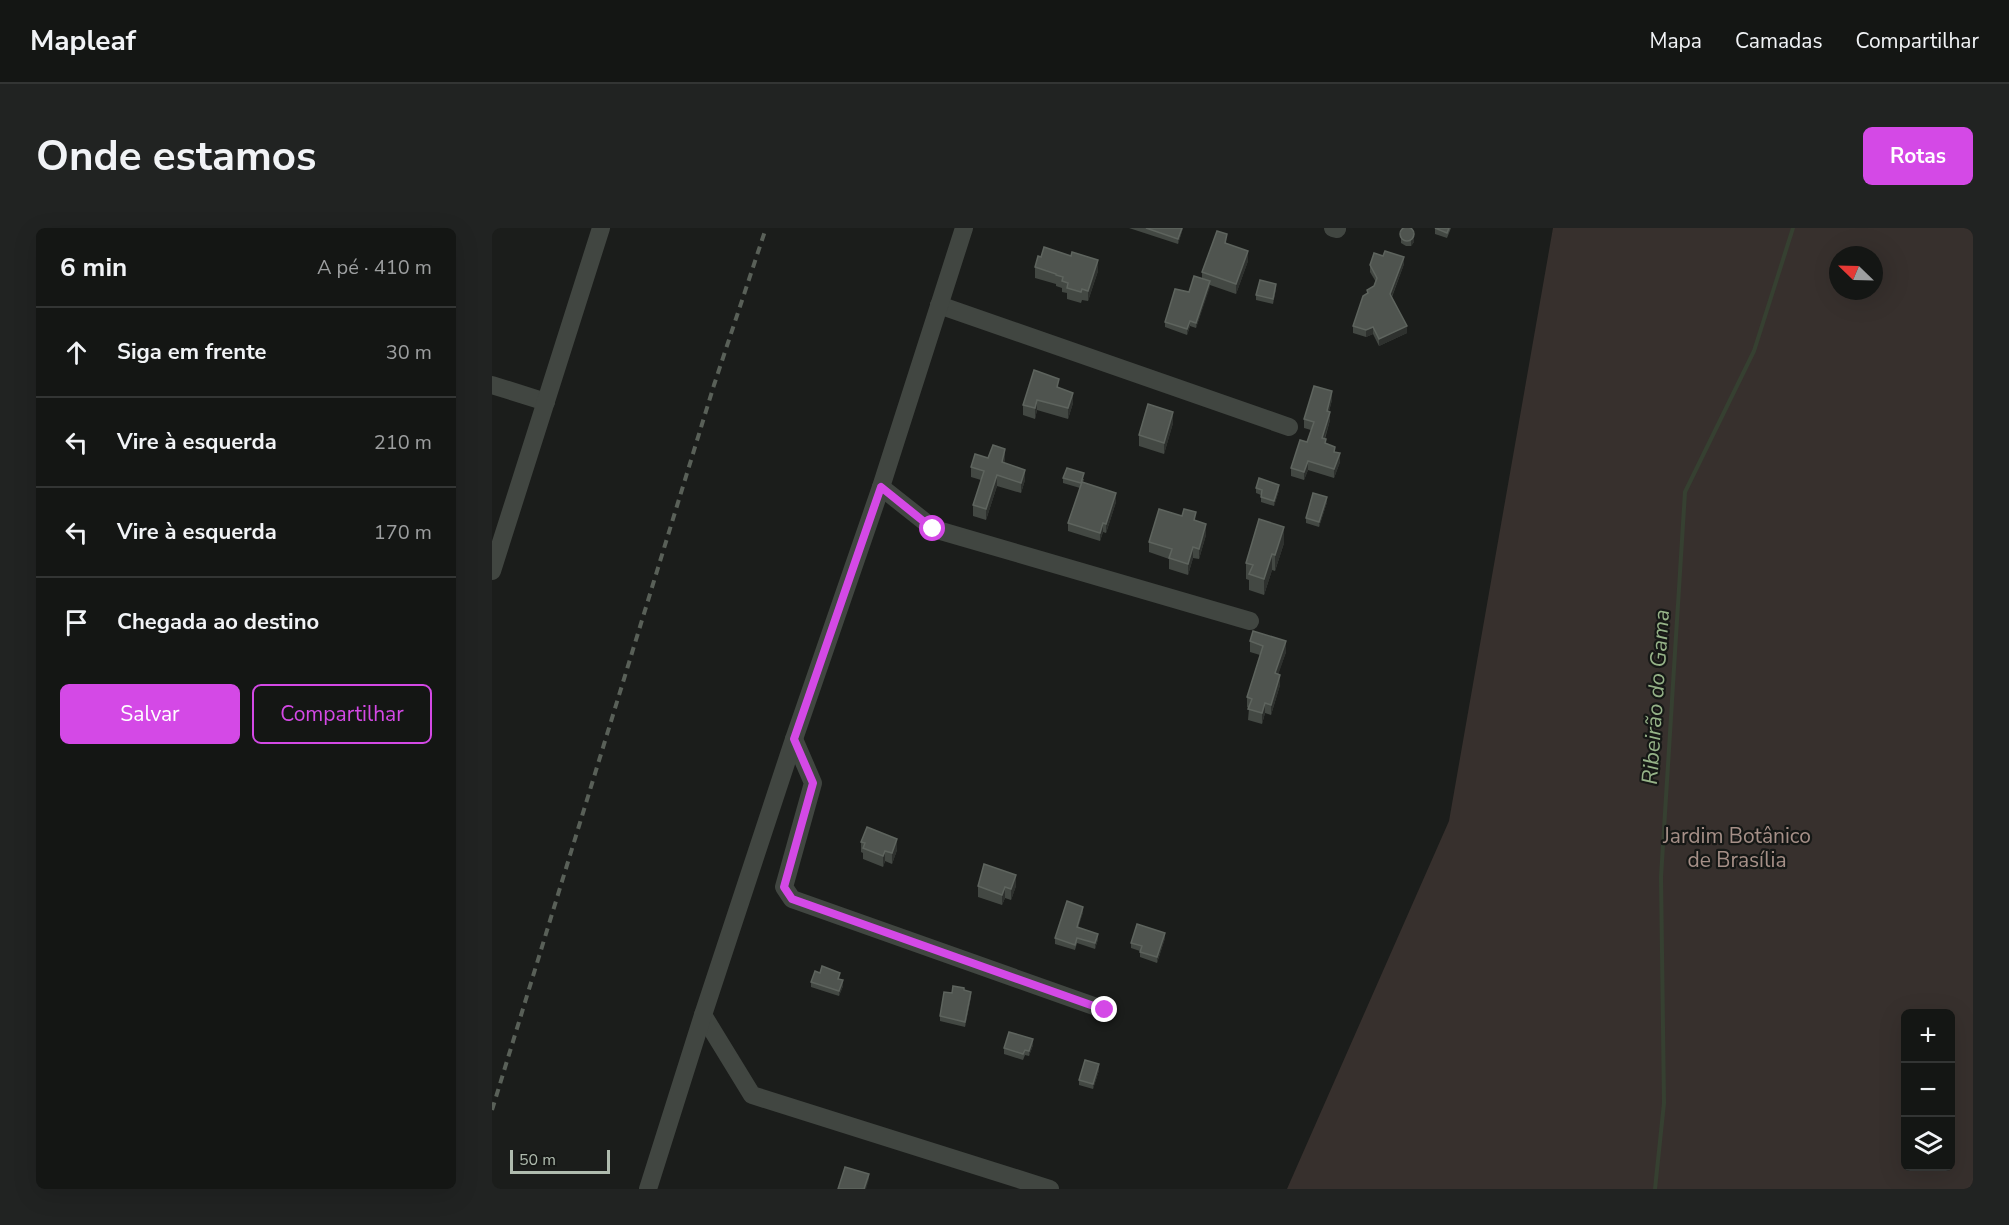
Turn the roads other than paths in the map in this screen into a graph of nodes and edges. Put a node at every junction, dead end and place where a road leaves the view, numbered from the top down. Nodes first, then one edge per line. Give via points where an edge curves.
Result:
1 (601, 228) edge
2 (964, 228) edge
3 (939, 305) junction
4 (492, 385) edge
5 (546, 402) junction
6 (1289, 427) dead end
7 (881, 487) junction
8 (499, 531) edge
9 (492, 569) edge
10 (1250, 621) dead end
11 (794, 739) junction
12 (1105, 1010) dead end
13 (703, 1015) junction
14 (648, 1189) edge
15 (1050, 1189) edge

1 - 5 street
2 - 3 street
3 - 6 street
3 - 7 street
4 - 5 street
5 - 8 street
7 - 10 street via 933,529
7 - 11 street
8 - 9 street
11 - 12 street via 813,783 784,887 792,899
11 - 13 street
13 - 14 street
13 - 15 street via 752,1095

